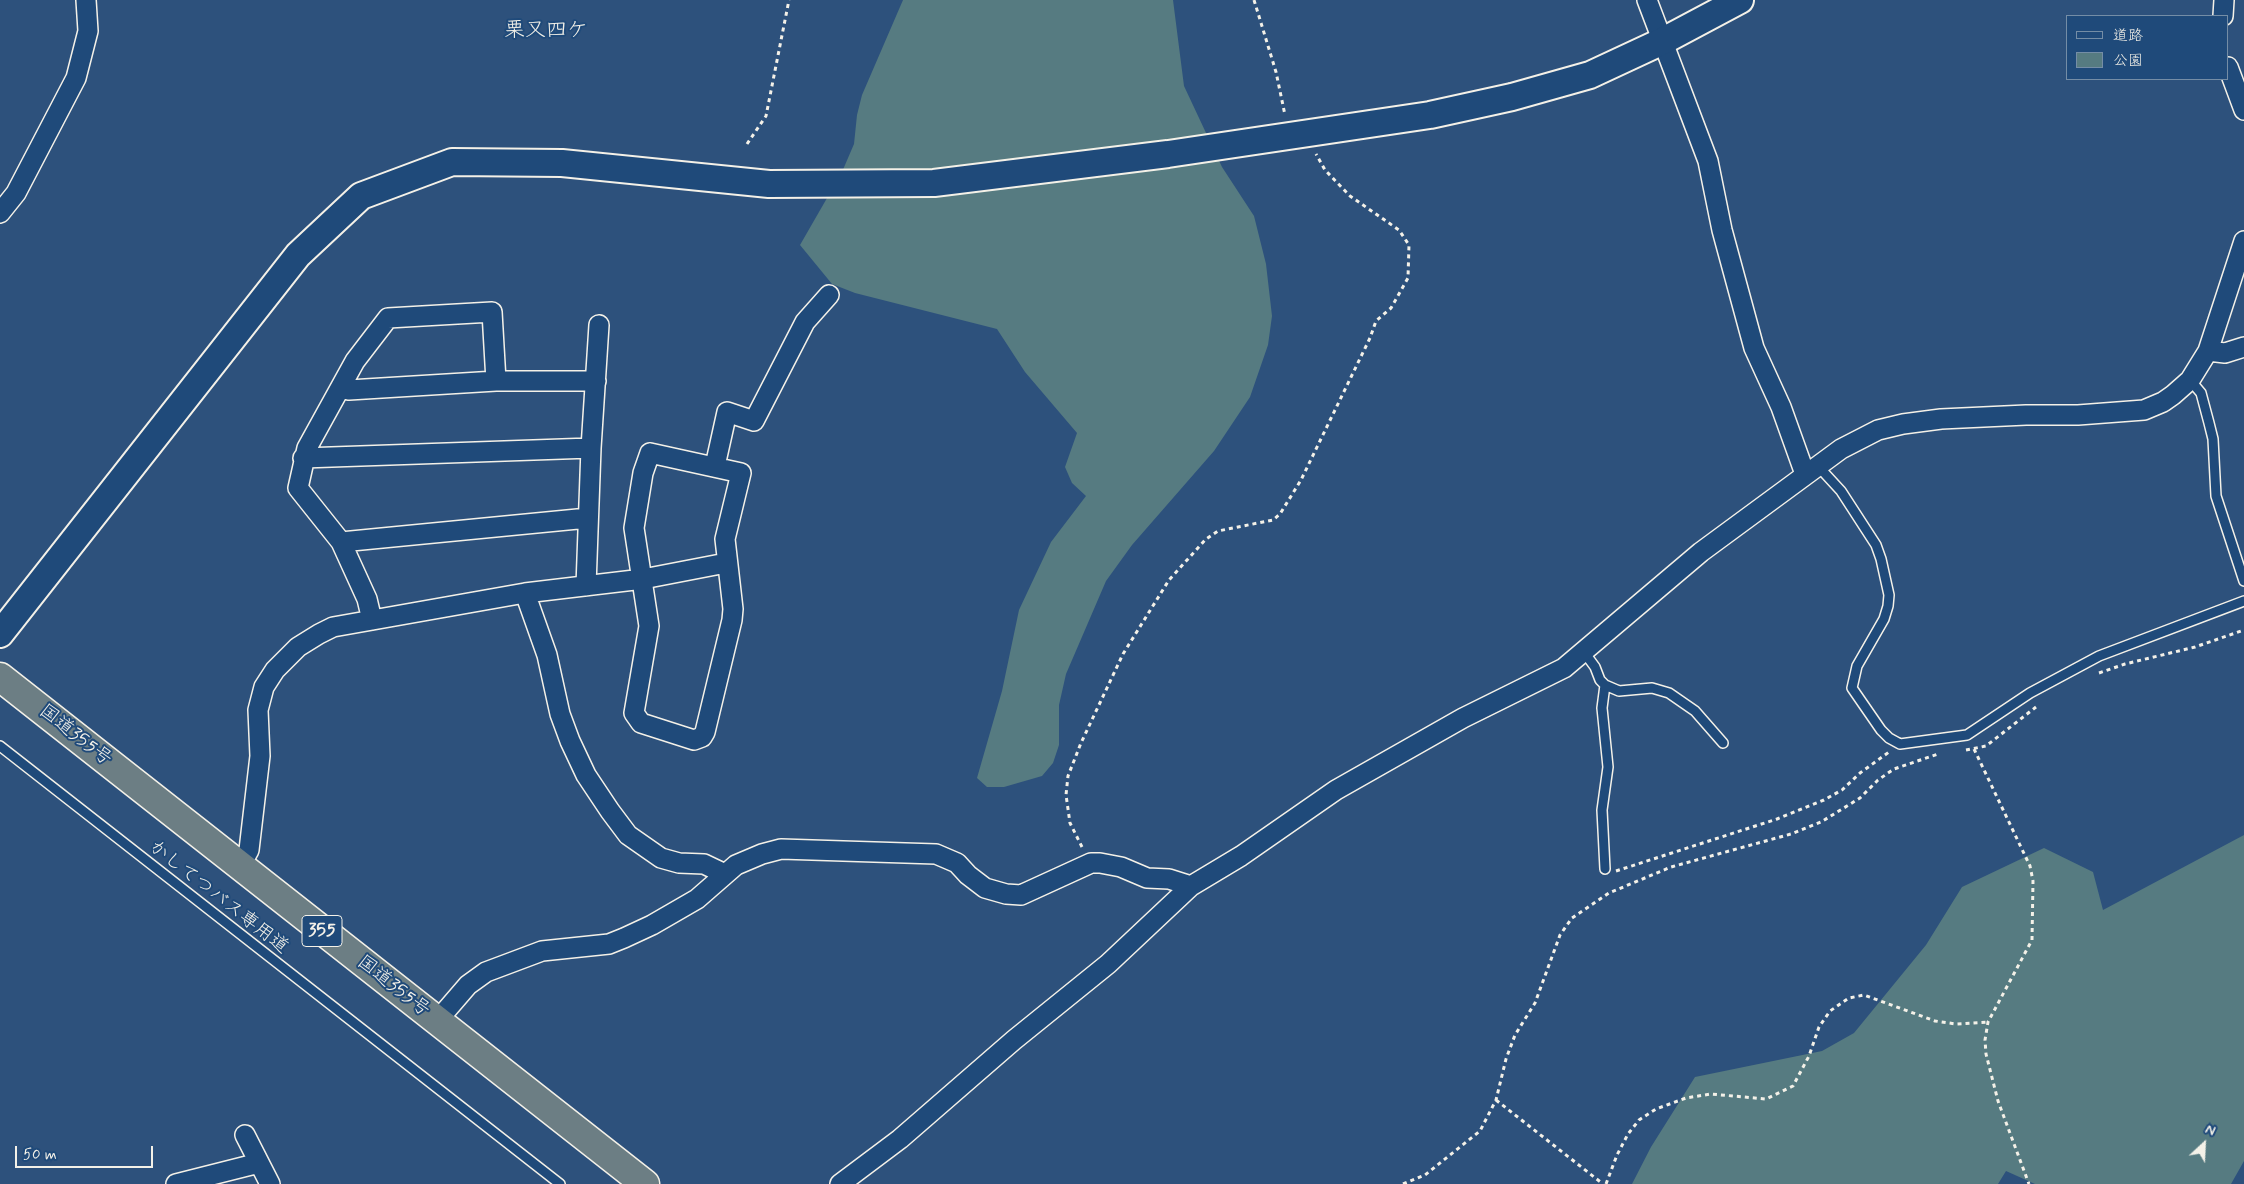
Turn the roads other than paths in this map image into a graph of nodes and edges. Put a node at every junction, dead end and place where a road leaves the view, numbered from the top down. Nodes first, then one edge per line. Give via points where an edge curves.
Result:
1 (86, 0) edge
2 (1647, 0) edge
3 (1740, 0) edge
4 (2224, 0) edge
5 (2223, 15) edge
6 (1663, 42) junction
7 (2229, 70) edge
8 (2244, 110) edge
9 (0, 213) edge
10 (2244, 241) edge
11 (828, 295) dead end
12 (599, 325) dead end
13 (2244, 347) edge
14 (2208, 351) junction
15 (2190, 380) junction
16 (496, 381) junction
17 (596, 381) junction
18 (341, 388) junction
19 (591, 448) junction
20 (303, 458) junction
21 (715, 466) junction
22 (1811, 469) junction
23 (588, 518) junction
24 (341, 542) junction
25 (726, 563) junction
26 (643, 579) junction
27 (2244, 581) edge
28 (586, 586) junction
29 (525, 593) junction
30 (2244, 600) edge
31 (372, 620) junction
32 (0, 634) edge
33 (1584, 652) junction
34 (0, 677) edge
35 (1605, 685) junction
36 (1724, 744) dead end
37 (0, 746) edge
38 (240, 866) junction
39 (1605, 869) road end
40 (725, 874) junction
41 (1191, 886) junction
42 (437, 1021) junction
43 (245, 1135) dead end
44 (259, 1163) junction
45 (176, 1184) edge
46 (270, 1184) edge
47 (560, 1184) edge
48 (645, 1184) edge
49 (840, 1184) edge

1 - 9 street via 88,31 76,78 16,193
2 - 6 street
3 - 6 street
4 - 5 street
6 - 22 street via 1708,160 1722,230 1754,348
6 - 32 street via 1590,75 1430,115 1168,154 934,182 769,184 562,163 452,162 361,196 298,255
7 - 8 street
10 - 14 street
11 - 21 street via 805,322 754,421 727,412
12 - 17 street
13 - 14 street via 2225,354
14 - 15 street
15 - 22 street via 2163,402 2144,410 1941,419 1878,430
15 - 27 lane via 2201,393 2213,439 2216,496
16 - 17 street
16 - 18 street
16 - 18 street via 492,312 388,318 355,361
17 - 19 street
18 - 20 street
19 - 20 street
19 - 23 street
20 - 24 street via 298,488
21 - 25 street via 741,473 727,525
21 - 26 street via 650,453 643,473 634,528
22 - 30 lane via 1841,492 1881,558 1890,595 1888,606 1884,619 1856,666 1852,688 1881,730 1900,744 1967,735 2030,693 2099,656
22 - 33 street via 1701,552
23 - 24 street
23 - 28 street
24 - 31 street via 367,599
25 - 26 street
25 - 26 street via 732,620 705,732 694,740 641,722 634,714 649,626
26 - 28 street
28 - 29 street
29 - 31 street
29 - 40 street via 547,655 560,714 570,741 586,775 610,811 628,835 661,858 704,864
31 - 38 street via 333,627 318,634 298,647 274,670 264,687 258,710 260,756 249,850
33 - 35 lane
33 - 41 street via 1539,682 1464,718 1336,790 1241,856
34 - 38 highway, 国道355号 / 355
35 - 36 lane via 1619,691 1652,688 1669,693 1695,711
35 - 39 lane via 1602,708 1608,767 1602,810
37 - 47 lane, かしてつバス専用道
38 - 42 highway, 国道355号 / 355
40 - 41 street via 749,858 781,849 936,854 957,863 985,888 1006,894 1021,895 1091,863 1110,864 1147,878 1169,879
40 - 42 street via 697,900 624,938 609,944 542,951 486,972 468,984
41 - 49 street via 1108,964 900,1139
42 - 48 highway, 国道355号 / 355
43 - 44 street
44 - 45 street
44 - 46 street

